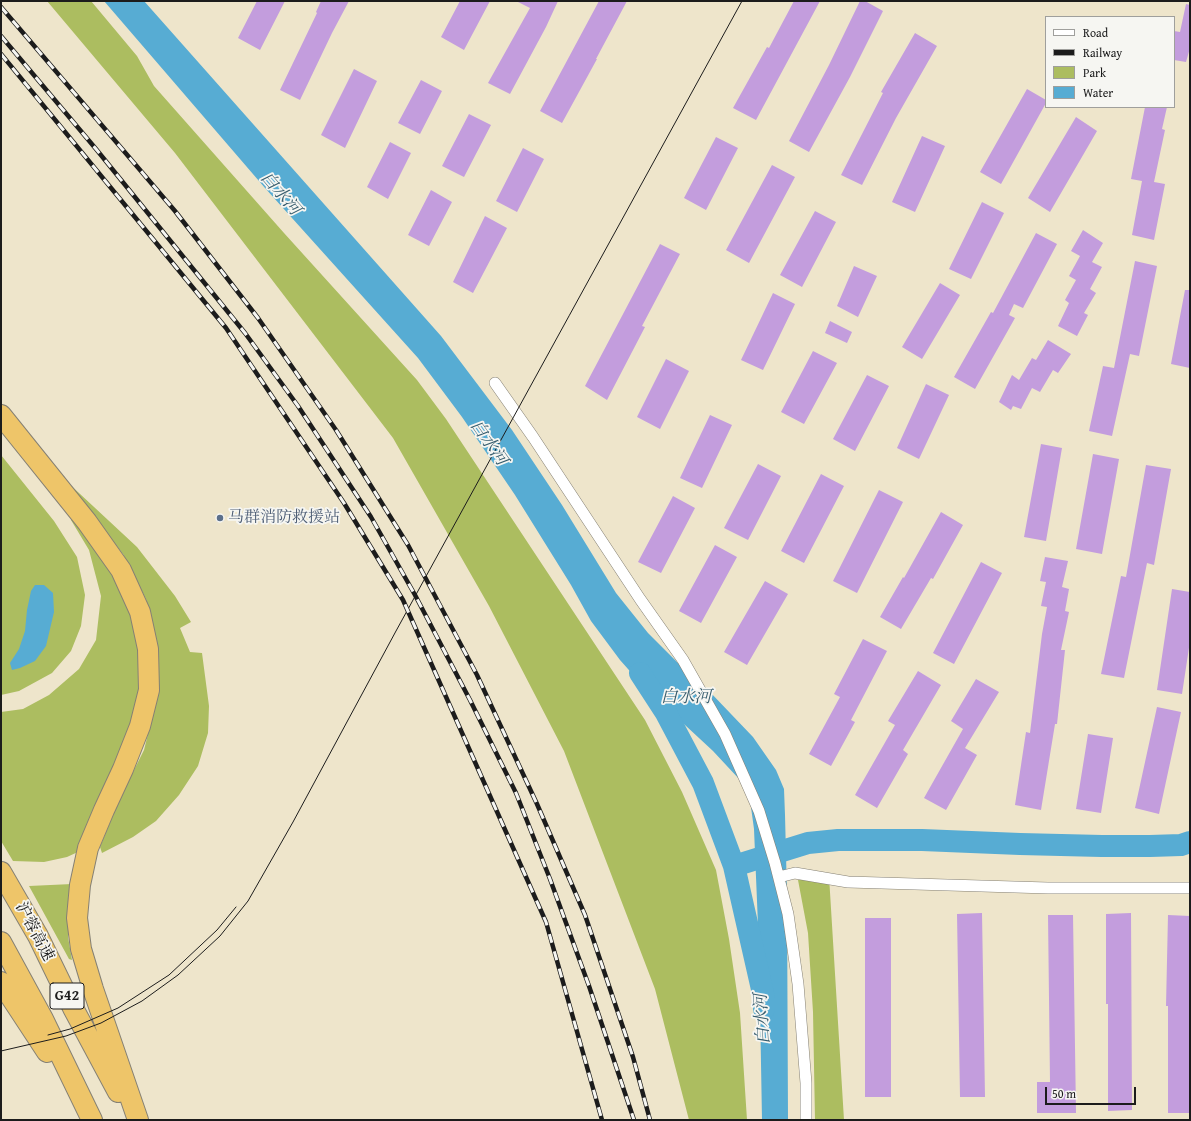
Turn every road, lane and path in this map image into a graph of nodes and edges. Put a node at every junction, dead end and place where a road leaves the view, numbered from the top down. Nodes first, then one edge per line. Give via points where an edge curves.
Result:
1 (495, 383) dead end
2 (1, 415) edge
3 (1, 872) edge
4 (778, 877) junction
5 (1190, 888) edge
6 (1, 942) edge
7 (1, 982) edge
8 (92, 1120) edge
9 (133, 1120) edge
10 (138, 1120) edge
11 (806, 1120) edge

1 - 4 street via 687,667 725,734 759,811
2 - 10 highway via 87,522 121,570 140,612 148,649 149,690 140,726 88,848 80,885 77,918 81,949
3 - 9 highway, 沪蓉高速 / G42 via 38,936
4 - 5 street via 795,873 856,883 1048,888
4 - 11 street via 788,914 798,984 806,1083
6 - 8 highway, 沪蓉高速 / G42 via 43,1019
7 - 8 highway

